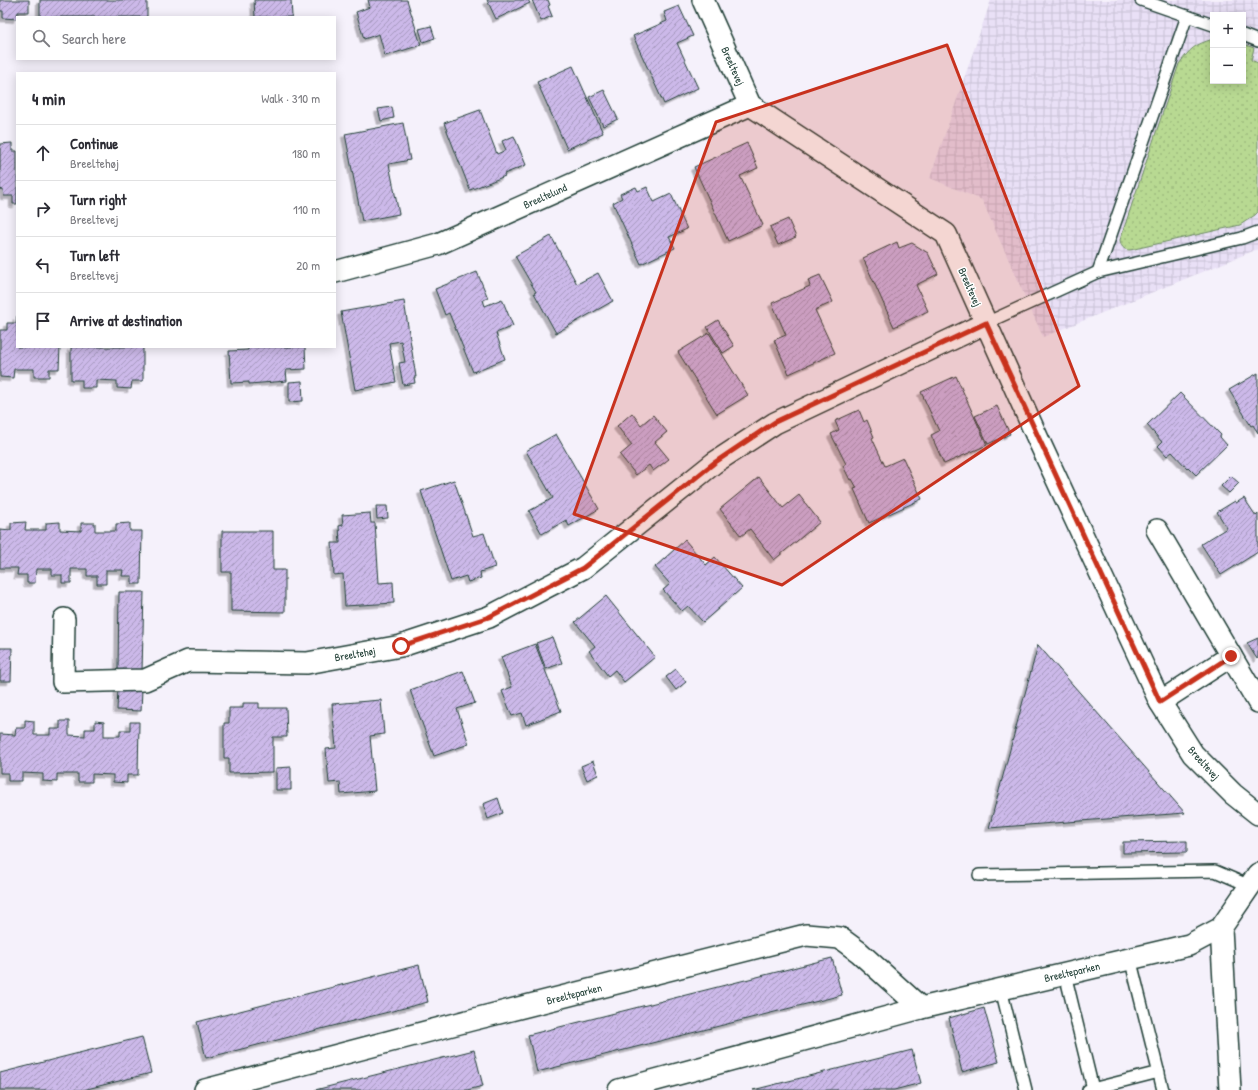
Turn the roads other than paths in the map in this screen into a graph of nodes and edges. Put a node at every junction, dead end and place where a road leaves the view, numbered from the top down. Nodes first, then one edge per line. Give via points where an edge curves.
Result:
1 (703, 0) edge
2 (1141, 0) edge
3 (1187, 16) junction
4 (1210, 24) edge
5 (1246, 37) edge
6 (1258, 41) edge
7 (750, 105) junction
8 (1258, 232) edge
9 (336, 272) edge
10 (1098, 272) junction
11 (986, 323) junction
12 (1157, 530) dead end
13 (64, 619) dead end
14 (1231, 656) junction
15 (1160, 702) junction
16 (1258, 702) edge
17 (1258, 814) edge
18 (979, 875) dead end
19 (1254, 880) edge
20 (1221, 928) junction
21 (1130, 958) junction
22 (1065, 974) junction
23 (1001, 989) junction
24 (921, 1008) junction
25 (1159, 1072) junction
26 (1091, 1089) edge
27 (1226, 1089) edge
28 (205, 1090) edge
29 (619, 1090) edge
30 (1026, 1090) edge
31 (1163, 1090) edge

1 - 7 street, Breeltevej
2 - 3 lane
3 - 4 lane
3 - 10 lane
5 - 6 lane
7 - 9 street, Breeltelund via 438,244
7 - 11 street, Breeltevej via 946,234
8 - 10 lane
10 - 11 lane
11 - 13 street, Breeltehøj via 775,422 714,463 583,568 489,617 401,646 308,662 188,661 145,680 63,682
11 - 15 street, Breeltevej
12 - 14 street
14 - 15 street
14 - 16 street
15 - 17 street, Breeltevej via 1193,754 1232,794
18 - 19 lane via 1215,870
19 - 20 street, Breelteparken
20 - 21 street, Breelteparken via 1189,944
20 - 27 street
21 - 22 street, Breelteparken
21 - 25 lane
22 - 23 street, Breelteparken
22 - 26 lane
23 - 24 street, Breelteparken
23 - 30 lane
24 - 28 street, Breelteparken via 840,938 806,935
24 - 29 street, Breelteparken
25 - 26 lane
25 - 31 lane

